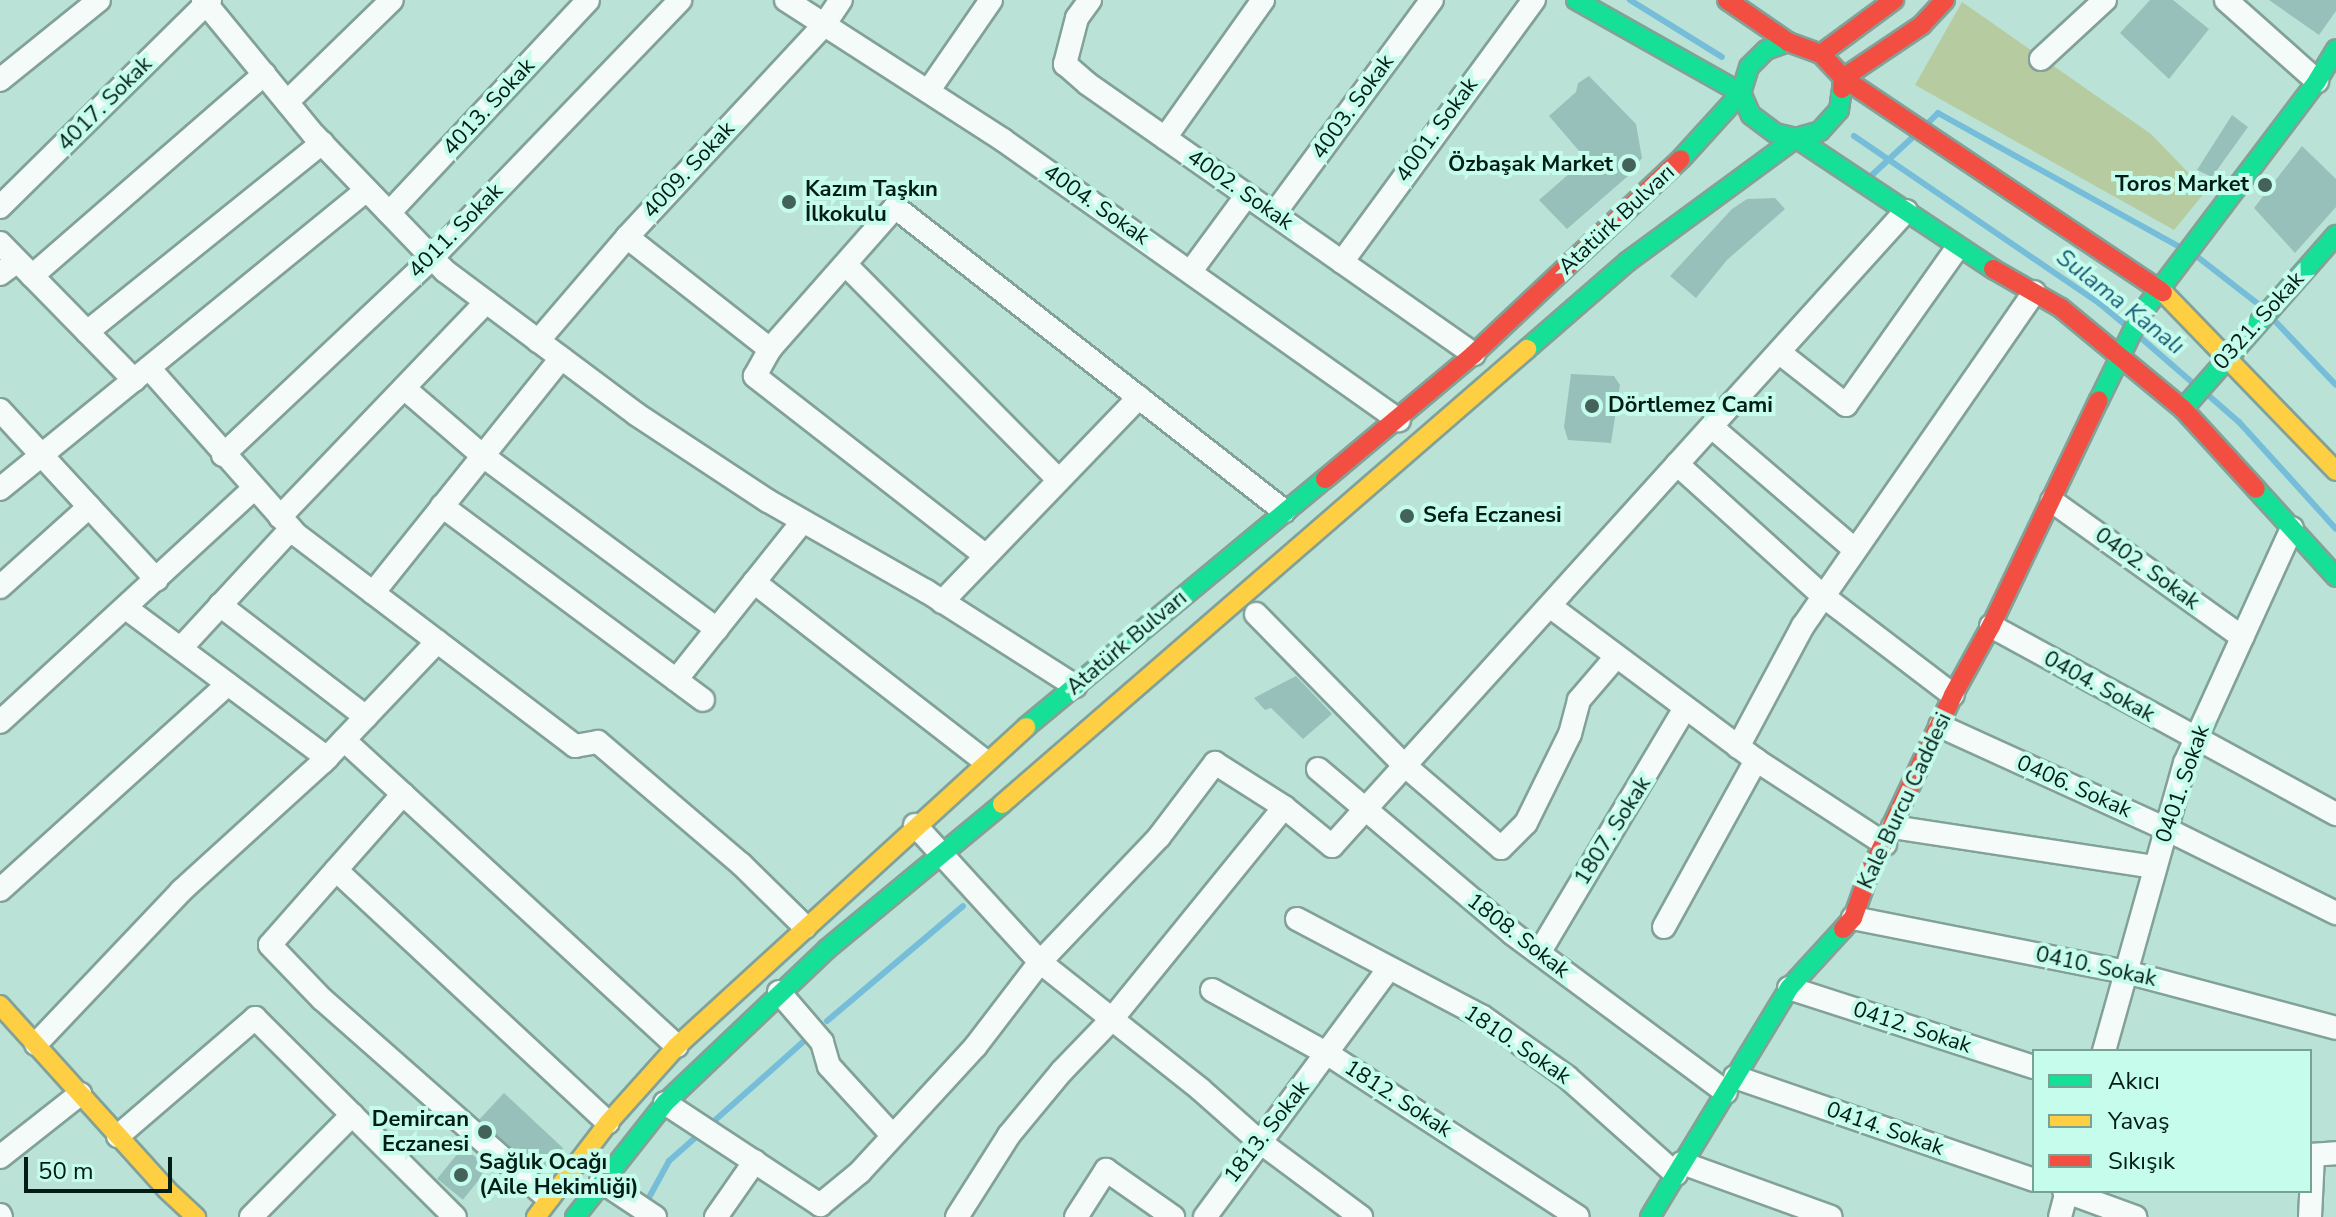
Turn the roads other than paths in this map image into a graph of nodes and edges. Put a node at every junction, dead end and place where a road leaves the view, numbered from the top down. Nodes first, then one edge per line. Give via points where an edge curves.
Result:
1 (99, 0) edge
2 (392, 0) edge
3 (588, 0) edge
4 (680, 0) edge
5 (786, 0) edge
6 (841, 0) edge
7 (991, 0) edge
8 (1090, 0) edge
9 (1263, 0) edge
10 (1432, 0) edge
11 (1534, 0) edge
12 (1576, 0) edge
13 (1727, 0) edge
14 (1894, 0) edge
15 (1945, 0) edge
16 (2105, 0) edge
17 (2226, 0) edge
18 (206, 1) edge
19 (824, 25) junction
20 (1788, 42) junction
21 (2336, 49) edge
22 (1821, 54) junction
23 (2041, 59) dead end
24 (264, 74) junction
25 (1843, 78) junction
26 (0, 80) edge
27 (2317, 81) junction
28 (929, 90) junction
29 (1741, 93) junction
30 (287, 102) junction
31 (1165, 138) junction
32 (1796, 138) junction
33 (322, 143) junction
34 (367, 190) junction
35 (1247, 195) junction
36 (0, 207) edge
37 (1906, 211) junction
38 (389, 213) junction
39 (1274, 214) junction
40 (2336, 235) edge
41 (627, 237) junction
42 (0, 243) edge
43 (1957, 248) junction
44 (432, 258) junction
45 (1342, 262) junction
46 (847, 266) junction
47 (17, 270) edge
48 (1191, 271) junction
49 (2159, 288) junction
50 (2034, 292) junction
51 (486, 302) junction
52 (87, 332) junction
53 (538, 341) junction
54 (770, 349) junction
55 (1780, 353) junction
56 (1474, 354) junction
57 (2227, 356) junction
58 (561, 358) junction
59 (2119, 359) junction
60 (141, 374) junction
61 (404, 388) junction
62 (2195, 396) junction
63 (1139, 397) junction
64 (0, 410) edge
65 (1399, 420) junction
66 (1713, 428) junction
67 (223, 455) junction
68 (41, 456) junction
69 (483, 456) junction
70 (1677, 464) junction
71 (2336, 471) edge
72 (1059, 480) junction
73 (0, 489) edge
74 (253, 489) junction
75 (2052, 501) junction
76 (442, 506) junction
77 (89, 507) junction
78 (1284, 511) junction
79 (803, 521) junction
80 (286, 523) junction
81 (2292, 528) junction
82 (1854, 549) junction
83 (986, 556) junction
84 (2336, 577) edge
85 (157, 580) junction
86 (754, 582) junction
87 (0, 587) edge
88 (373, 593) junction
89 (1823, 596) junction
90 (942, 602) junction
91 (220, 605) junction
92 (1551, 607) junction
93 (126, 608) junction
94 (1256, 614) dead end
95 (1991, 626) junction
96 (717, 629) junction
97 (2242, 637) junction
98 (437, 642) junction
99 (181, 648) junction
100 (1616, 657) junction
101 (676, 680) junction
102 (228, 684) junction
103 (1075, 686) junction
104 (1953, 695) junction
105 (703, 700) dead end
106 (1685, 708) junction
107 (366, 717) junction
108 (0, 722) edge
109 (1940, 726) junction
110 (344, 740) junction
111 (2195, 741) junction
112 (1747, 753) junction
113 (327, 758) junction
114 (985, 761) junction
115 (1403, 764) junction
116 (1318, 769) dead end
117 (403, 794) junction
118 (1284, 807) junction
119 (1364, 809) junction
120 (2336, 814) edge
121 (915, 825) junction
122 (2166, 829) junction
123 (1889, 835) junction
124 (943, 856) junction
125 (2154, 867) junction
126 (336, 870) junction
127 (0, 890) edge
128 (2336, 913) edge
129 (1853, 918) junction
130 (1297, 919) dead end
131 (805, 927) junction
132 (1664, 927) dead end
133 (1539, 953) junction
134 (1040, 962) junction
135 (1388, 970) junction
136 (2126, 972) junction
137 (1789, 988) junction
138 (1212, 990) dead end
139 (779, 992) junction
140 (0, 1005) edge
141 (1112, 1019) junction
142 (2336, 1028) edge
143 (36, 1044) junction
144 (677, 1046) junction
145 (2105, 1049) edge
146 (1328, 1054) junction
147 (2032, 1066) edge
148 (1730, 1085) junction
149 (80, 1094) junction
150 (665, 1103) junction
151 (352, 1115) junction
152 (608, 1123) junction
153 (891, 1134) junction
154 (118, 1136) junction
155 (1260, 1142) junction
156 (2336, 1153) edge
157 (2312, 1156) edge
158 (0, 1157) edge
159 (755, 1161) junction
160 (1679, 1169) junction
161 (2032, 1179) edge
162 (601, 1181) junction
163 (2066, 1193) edge
164 (2071, 1193) edge
165 (2310, 1193) edge
166 (548, 1198) junction
167 (820, 1205) junction
168 (647, 1212) edge
169 (196, 1217) edge
170 (251, 1217) edge
171 (455, 1217) edge
172 (536, 1217) edge
173 (575, 1217) edge
174 (716, 1217) edge
175 (841, 1217) edge
176 (957, 1217) edge
177 (1076, 1217) edge
178 (1173, 1217) edge
179 (1205, 1217) edge
180 (1361, 1217) edge
181 (1578, 1217) edge
182 (1650, 1217) edge
183 (1831, 1217) edge
184 (2060, 1217) edge
185 (2135, 1217) edge
186 (2310, 1217) edge

1 - 26 street
2 - 30 street
3 - 38 street, 4013. Sokak
4 - 44 street, 4011. Sokak
5 - 19 street, 4004. Sokak
6 - 19 street, 4009. Sokak
7 - 28 street
8 - 31 street, 4002. Sokak via 1077,18 1065,64
9 - 31 street
10 - 39 street, 4003. Sokak
11 - 45 street, 4001. Sokak
12 - 29 main road
13 - 20 main road
14 - 22 main road
15 - 25 main road via 1922,25
16 - 23 street
17 - 27 street
18 - 24 street
18 - 36 street, 4017. Sokak
19 - 28 street, 4004. Sokak
19 - 41 street, 4009. Sokak
20 - 22 main road
20 - 29 main road via 1766,50 1749,67
21 - 27 main road, Kale Burcu Caddesi
22 - 25 main road
24 - 30 street
24 - 47 street
25 - 32 main road via 1839,110 1820,131
25 - 49 main road
27 - 49 main road, Kale Burcu Caddesi
28 - 48 street, 4004. Sokak
29 - 32 main road via 1751,115 1775,133
29 - 56 main road, Atatürk Bulvarı via 1694,147
30 - 33 street
31 - 35 street, 4002. Sokak
32 - 37 main road
32 - 124 main road, Atatürk Bulvarı via 1627,262
33 - 34 street
33 - 52 street
34 - 38 street
34 - 60 street
35 - 39 street, 4002. Sokak
35 - 48 street
37 - 43 main road
37 - 55 street
38 - 44 street
39 - 45 street, 4002. Sokak
40 - 57 main road, 0321. Sokak
41 - 53 street, 4009. Sokak
41 - 54 street
42 - 47 street
43 - 50 main road
43 - 55 street via 1846,405
44 - 51 street
44 - 67 street, 4011. Sokak
45 - 56 street, 4002. Sokak
46 - 54 street
46 - 63 street via 895,207
46 - 72 street
47 - 52 street
48 - 65 street, 4004. Sokak
49 - 57 main road
49 - 59 main road, Kale Burcu Caddesi
50 - 59 main road via 2061,308
50 - 82 street
51 - 53 street
51 - 61 street
52 - 60 street
53 - 58 street
54 - 83 street via 755,376
55 - 66 street
56 - 65 main road, Atatürk Bulvarı
57 - 62 main road, 0321. Sokak
57 - 71 main road
58 - 69 street
58 - 79 street via 636,414
59 - 62 main road
59 - 75 main road, Kale Burcu Caddesi
60 - 67 street
60 - 68 street
61 - 69 street
61 - 80 street
62 - 81 main road
63 - 72 street
63 - 78 street
64 - 68 street
65 - 78 main road, Atatürk Bulvarı
66 - 70 street
66 - 82 street
67 - 74 street
68 - 73 street
68 - 77 street
69 - 76 street
69 - 96 street
70 - 89 street
70 - 92 street
72 - 83 street
74 - 80 street
74 - 85 street
75 - 95 main road, Kale Burcu Caddesi
75 - 97 street, 0402. Sokak
76 - 88 street
76 - 101 street
77 - 85 street
77 - 87 street
78 - 103 main road, Atatürk Bulvarı
79 - 86 street
79 - 90 street
80 - 88 street
80 - 91 street
81 - 84 main road
81 - 97 street, 0401. Sokak
82 - 89 street
83 - 90 street
85 - 93 street
86 - 96 street
86 - 114 street
88 - 98 street
89 - 104 street
89 - 112 street via 1803,626
90 - 103 street
91 - 99 street
91 - 107 street
92 - 100 street
92 - 115 street
93 - 99 street
93 - 108 street
94 - 115 street
95 - 104 main road, Kale Burcu Caddesi
95 - 111 street, 0404. Sokak
96 - 101 street
97 - 111 street, 0401. Sokak
98 - 107 street
98 - 131 street via 575,746 598,742 741,864
99 - 102 street
100 - 106 street
100 - 115 street via 1579,700 1570,734 1526,823 1501,848
101 - 105 street
102 - 113 street
102 - 127 street
103 - 114 main road, Atatürk Bulvarı
104 - 109 main road, Kale Burcu Caddesi
106 - 112 street
106 - 133 street, 1807. Sokak
107 - 110 street
109 - 122 street, 0406. Sokak
109 - 123 main road, Kale Burcu Caddesi
110 - 113 street
110 - 117 street
111 - 120 street, 0404. Sokak
111 - 122 street, 0401. Sokak
112 - 123 street
112 - 132 street
113 - 143 street via 181,891
114 - 121 main road, Atatürk Bulvarı
115 - 119 street
116 - 119 street, 1808. Sokak
117 - 126 street
117 - 144 street
118 - 119 street via 1332,846
118 - 134 street via 1215,763 1159,837
118 - 141 street
119 - 133 street, 1808. Sokak
121 - 124 street
121 - 131 main road, Atatürk Bulvarı
122 - 125 street, 0401. Sokak
122 - 128 street, 0406. Sokak
123 - 125 street
123 - 129 main road, Kale Burcu Caddesi
124 - 134 street
124 - 139 main road, Atatürk Bulvarı
125 - 136 street, 0401. Sokak
126 - 152 street
126 - 166 street via 270,945 322,999
129 - 136 street, 0410. Sokak
129 - 137 main road, Kale Burcu Caddesi
130 - 135 street, 1810. Sokak
131 - 144 main road, Atatürk Bulvarı
133 - 148 street, 1808. Sokak
134 - 141 street
134 - 153 street via 975,1047
135 - 146 street, 1813. Sokak
135 - 160 street, 1810. Sokak via 1483,1017 1567,1077
136 - 142 street, 0410. Sokak
136 - 145 street, 0401. Sokak
137 - 147 street, 0412. Sokak
137 - 148 main road, Kale Burcu Caddesi
138 - 146 street, 1812. Sokak
139 - 150 main road, Atatürk Bulvarı
139 - 153 street via 822,1042 829,1066
140 - 143 main road
141 - 155 street
141 - 176 street via 1009,1135
143 - 149 main road
144 - 152 main road, Atatürk Bulvarı
146 - 155 street, 1813. Sokak
146 - 181 street, 1812. Sokak
148 - 160 main road, Kale Burcu Caddesi
148 - 161 street, 0414. Sokak
149 - 154 main road
149 - 158 street
150 - 159 street
150 - 162 main road, Atatürk Bulvarı
151 - 154 street via 255,1018
151 - 170 street
151 - 171 street
152 - 166 main road, Atatürk Bulvarı
153 - 167 street via 860,1172
154 - 169 main road
155 - 179 street, 1813. Sokak
155 - 180 street
156 - 157 street
159 - 167 street
159 - 174 street
160 - 182 main road, Kale Burcu Caddesi
160 - 183 street
162 - 168 street
162 - 173 main road, Atatürk Bulvarı
163 - 184 street
164 - 185 street
165 - 186 street
166 - 172 main road, Atatürk Bulvarı
167 - 175 street
177 - 178 street via 1106,1170

